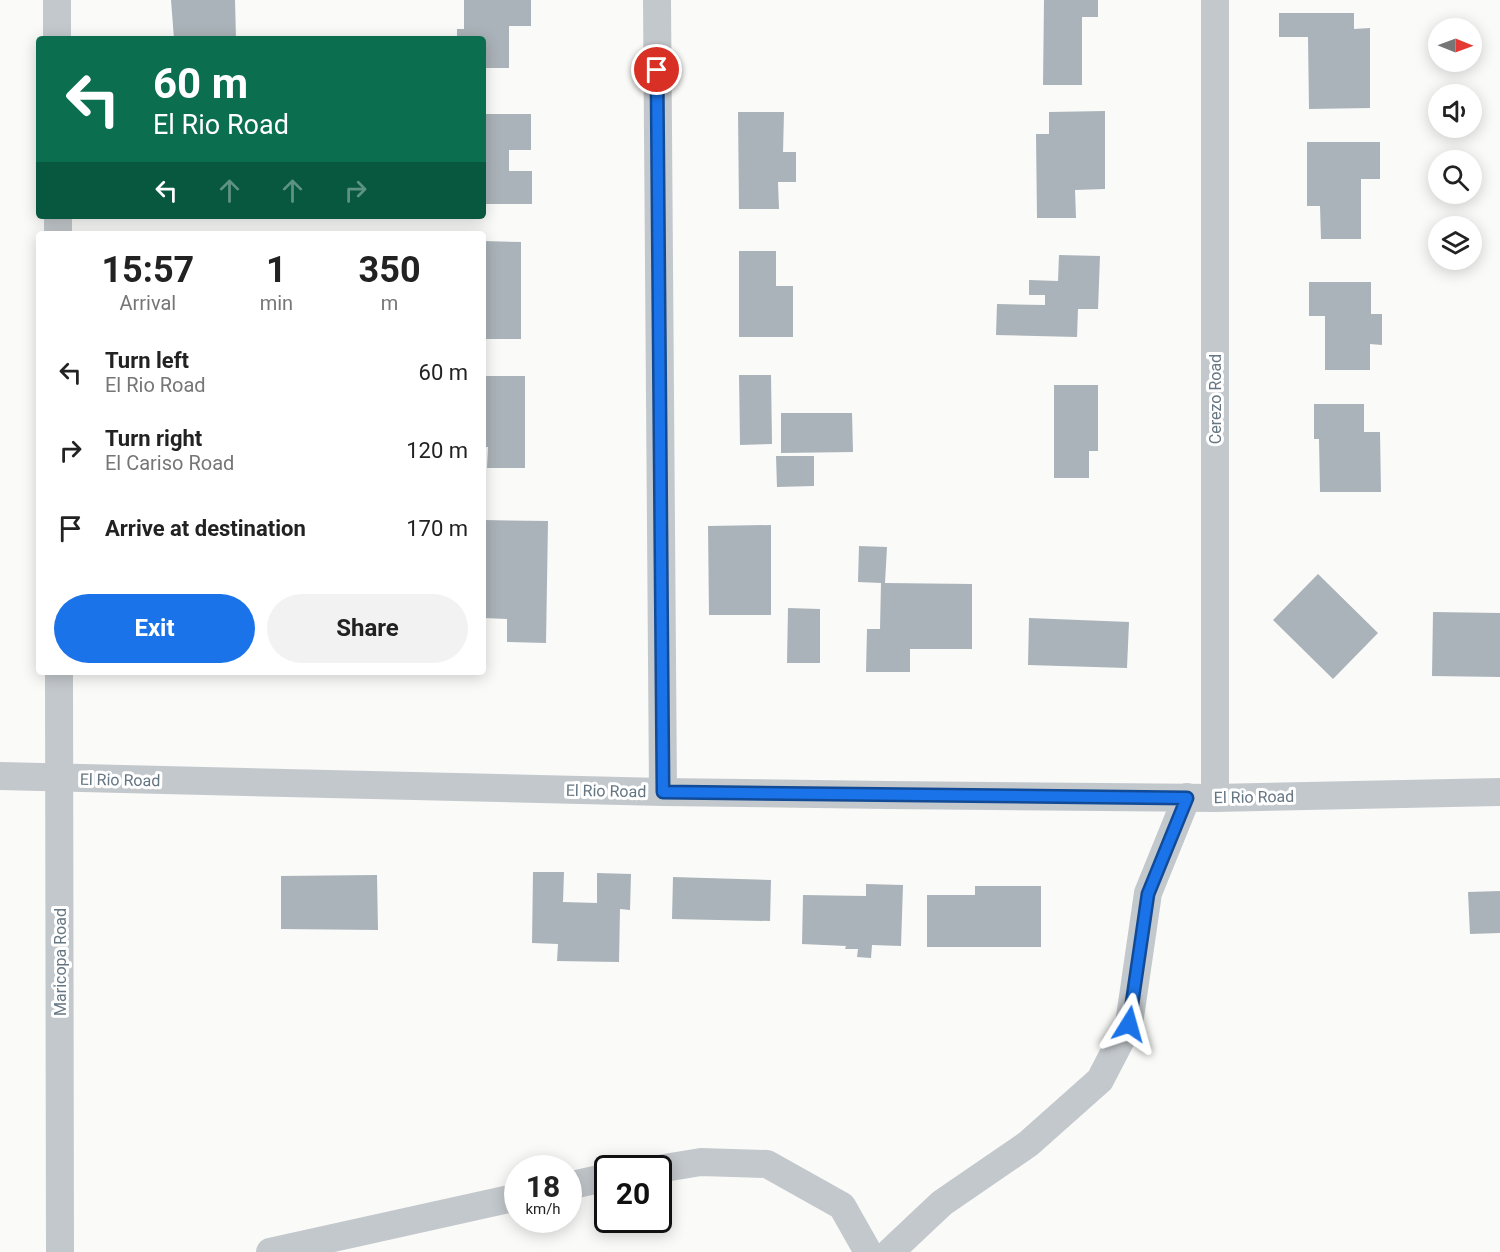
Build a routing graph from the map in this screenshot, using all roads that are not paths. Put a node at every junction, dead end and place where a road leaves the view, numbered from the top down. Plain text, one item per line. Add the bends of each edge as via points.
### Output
1 (57, 0) edge
2 (657, 0) edge
3 (1215, 0) edge
4 (57, 36) edge
5 (59, 675) edge
6 (0, 776) edge
7 (60, 779) junction
8 (663, 792) junction
9 (1500, 792) edge
10 (1201, 798) junction
11 (672, 1167) edge
12 (504, 1200) edge
13 (60, 1252) edge
14 (270, 1252) edge
15 (868, 1252) edge
16 (890, 1252) edge

1 - 4 street
2 - 8 street
3 - 10 street, Cerezo Road
5 - 7 street, Maricopa Road
6 - 7 street, El Rio Road
7 - 8 street, El Rio Road
7 - 13 street, Maricopa Road
8 - 10 street, El Rio Road
9 - 10 street, El Rio Road
10 - 16 street via 1148,894 1129,1024 1100,1080 1029,1144 942,1203
11 - 15 street via 701,1162 767,1164 842,1206
12 - 14 street

